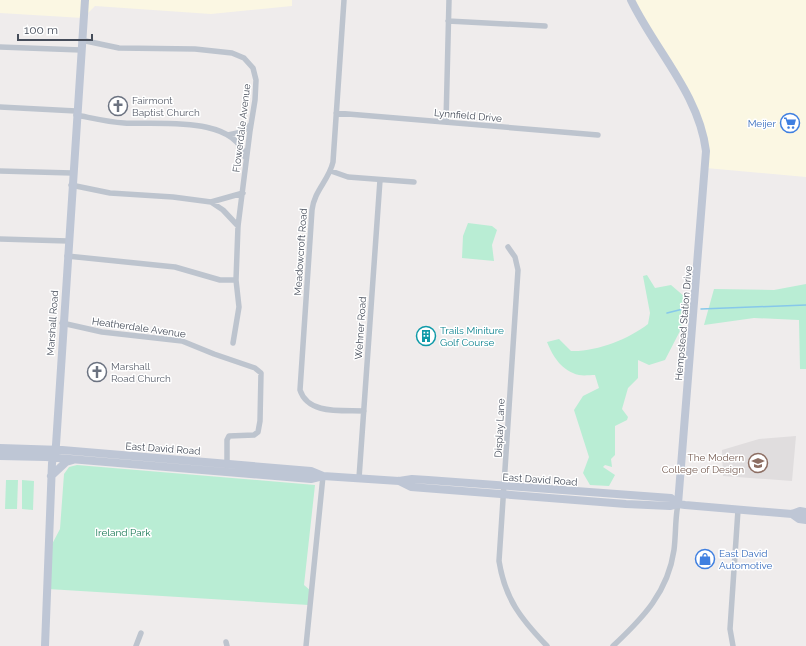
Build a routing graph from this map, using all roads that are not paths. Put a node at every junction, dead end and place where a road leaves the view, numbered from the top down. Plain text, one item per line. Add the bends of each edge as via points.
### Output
1 (84, 0) edge
2 (344, 0) edge
3 (449, 0) edge
4 (631, 0) edge
5 (448, 21) junction
6 (545, 26) dead end
7 (82, 40) junction
8 (0, 47) edge
9 (81, 50) junction
10 (0, 107) edge
11 (76, 113) junction
12 (336, 113) junction
13 (446, 122) junction
14 (251, 123) junction
15 (228, 134) junction
16 (598, 135) dead end
17 (246, 162) junction
18 (0, 171) edge
19 (331, 171) junction
20 (72, 173) junction
21 (380, 180) junction
22 (414, 182) dead end
23 (71, 185) junction
24 (243, 193) junction
25 (211, 202) junction
26 (238, 226) junction
27 (0, 239) edge
28 (68, 241) junction
29 (508, 247) dead end
30 (67, 256) junction
31 (236, 280) junction
32 (62, 323) junction
33 (233, 343) dead end
34 (364, 412) junction
35 (0, 448) edge
36 (54, 454) junction
37 (0, 456) edge
38 (75, 460) junction
39 (227, 468) junction
40 (51, 476) junction
41 (323, 476) junction
42 (359, 478) junction
43 (504, 490) junction
44 (678, 504) junction
45 (738, 510) junction
46 (806, 512) edge
47 (792, 514) junction
48 (806, 520) edge
49 (141, 633) dead end
50 (45, 646) edge
51 (136, 646) edge
52 (306, 646) edge
53 (547, 646) edge
54 (613, 646) edge
55 (732, 646) edge

1 - 7 street, Marshall Road
2 - 12 street, Meadowcroft Road
3 - 5 street
4 - 44 street, Hempstead Station Drive via 692,106 702,127 706,151
5 - 6 street
5 - 13 street
7 - 9 street, Marshall Road
7 - 14 street, Flowerdale Avenue via 119,48 213,50 244,58 254,68 256,80 256,100
8 - 9 street
9 - 11 street, Marshall Road
10 - 11 street
11 - 15 street via 123,123 192,125
11 - 20 street, Marshall Road
12 - 13 street, Lynnfield Drive
12 - 19 street, Meadowcroft Road
13 - 16 street, Lynnfield Drive
14 - 15 street via 242,132
14 - 17 street, Flowerdale Avenue
15 - 17 street via 242,148
17 - 24 street, Flowerdale Avenue
18 - 20 street
19 - 21 street via 342,176
19 - 34 street, Meadowcroft Road via 318,190 313,203 300,390 306,402 316,408
20 - 23 street, Marshall Road
21 - 22 street
21 - 34 street, Wehner Road
23 - 25 street via 110,193
23 - 28 street, Marshall Road
24 - 25 street
24 - 26 street, Flowerdale Avenue
25 - 26 street
26 - 31 street, Flowerdale Avenue
27 - 28 street
28 - 30 street, Marshall Road
29 - 43 street, Display Lane via 515,257 518,270
30 - 31 street via 174,267 220,280
30 - 32 street, Marshall Road
31 - 33 street, Flowerdale Avenue via 239,307
32 - 36 street, Marshall Road
32 - 39 street, Heatherdale Avenue via 102,332 182,341 255,368 261,373 258,432 254,435 229,436
34 - 42 street, Wehner Road
35 - 36 street, East David Road
36 - 37 street, East David Road
36 - 38 street, East David Road
36 - 39 street, East David Road
36 - 40 street, Marshall Road
38 - 39 street, East David Road
38 - 40 street via 66,462
39 - 41 street, East David Road via 312,470
40 - 50 street, Marshall Road
41 - 42 street, East David Road
41 - 52 street
42 - 43 street, East David Road via 399,481 411,487
43 - 44 street, East David Road via 671,498
43 - 53 street, Display Lane via 499,555 504,588 516,610
44 - 45 street, East David Road
44 - 54 street, Hempstead Station Drive via 672,560 664,584 643,617
45 - 47 street, East David Road
45 - 55 street via 730,629
46 - 47 street, East David Road
47 - 48 street, East David Road
49 - 51 street

